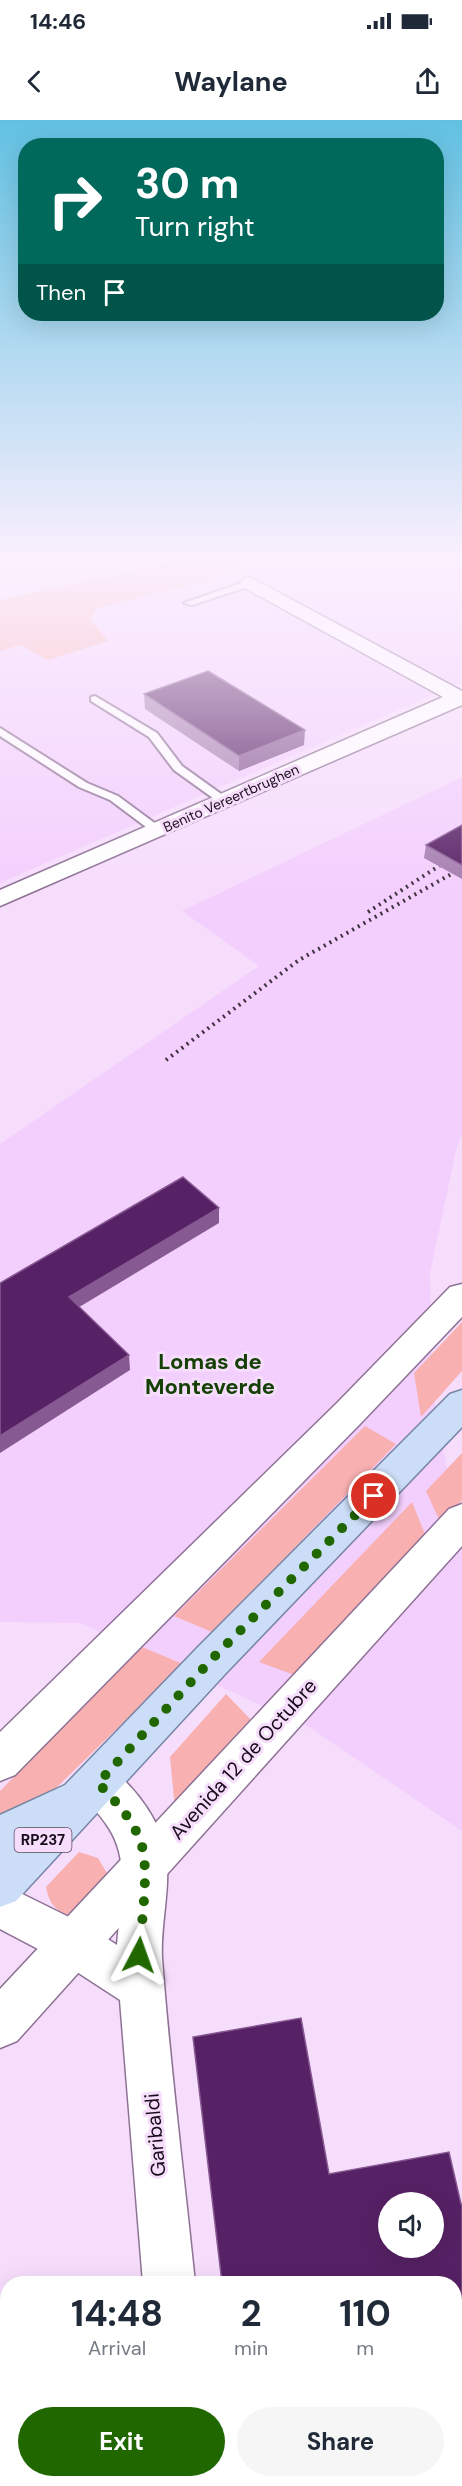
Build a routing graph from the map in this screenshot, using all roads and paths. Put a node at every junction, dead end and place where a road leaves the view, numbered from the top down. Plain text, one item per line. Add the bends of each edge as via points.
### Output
1 (410, 670) edge
2 (461, 698) edge
3 (94, 699) dead end
4 (0, 732) edge
5 (224, 801) junction
6 (158, 830) junction
7 (0, 899) edge
8 (462, 1296) edge
9 (462, 1404) edge
10 (462, 1520) edge
11 (0, 1761) edge
12 (92, 1789) junction
13 (0, 1838) edge
14 (145, 1868) junction
15 (0, 1885) edge
16 (0, 1905) edge
17 (73, 1944) junction
18 (141, 1987) junction
19 (0, 2024) edge
20 (168, 2276) edge

1 - 2 street
2 - 5 street, Benito Vereertbrughen
3 - 5 lane via 153,735 178,768
4 - 6 lane via 83,785 114,798
5 - 6 street, Benito Vereertbrughen
6 - 7 street, Benito Vereertbrughen
8 - 11 street
9 - 12 main road, RP237 via 212,1659
10 - 14 street, Avenida 12 de Octubre
12 - 13 main road
12 - 14 street, Garibaldi via 122,1809 142,1844
12 - 15 main road, RP237
14 - 17 street, Avenida 12 de Octubre
14 - 18 street, Garibaldi via 139,1955
16 - 17 street
17 - 18 street
17 - 19 street, Avenida 12 de Octubre
18 - 20 street, Garibaldi

